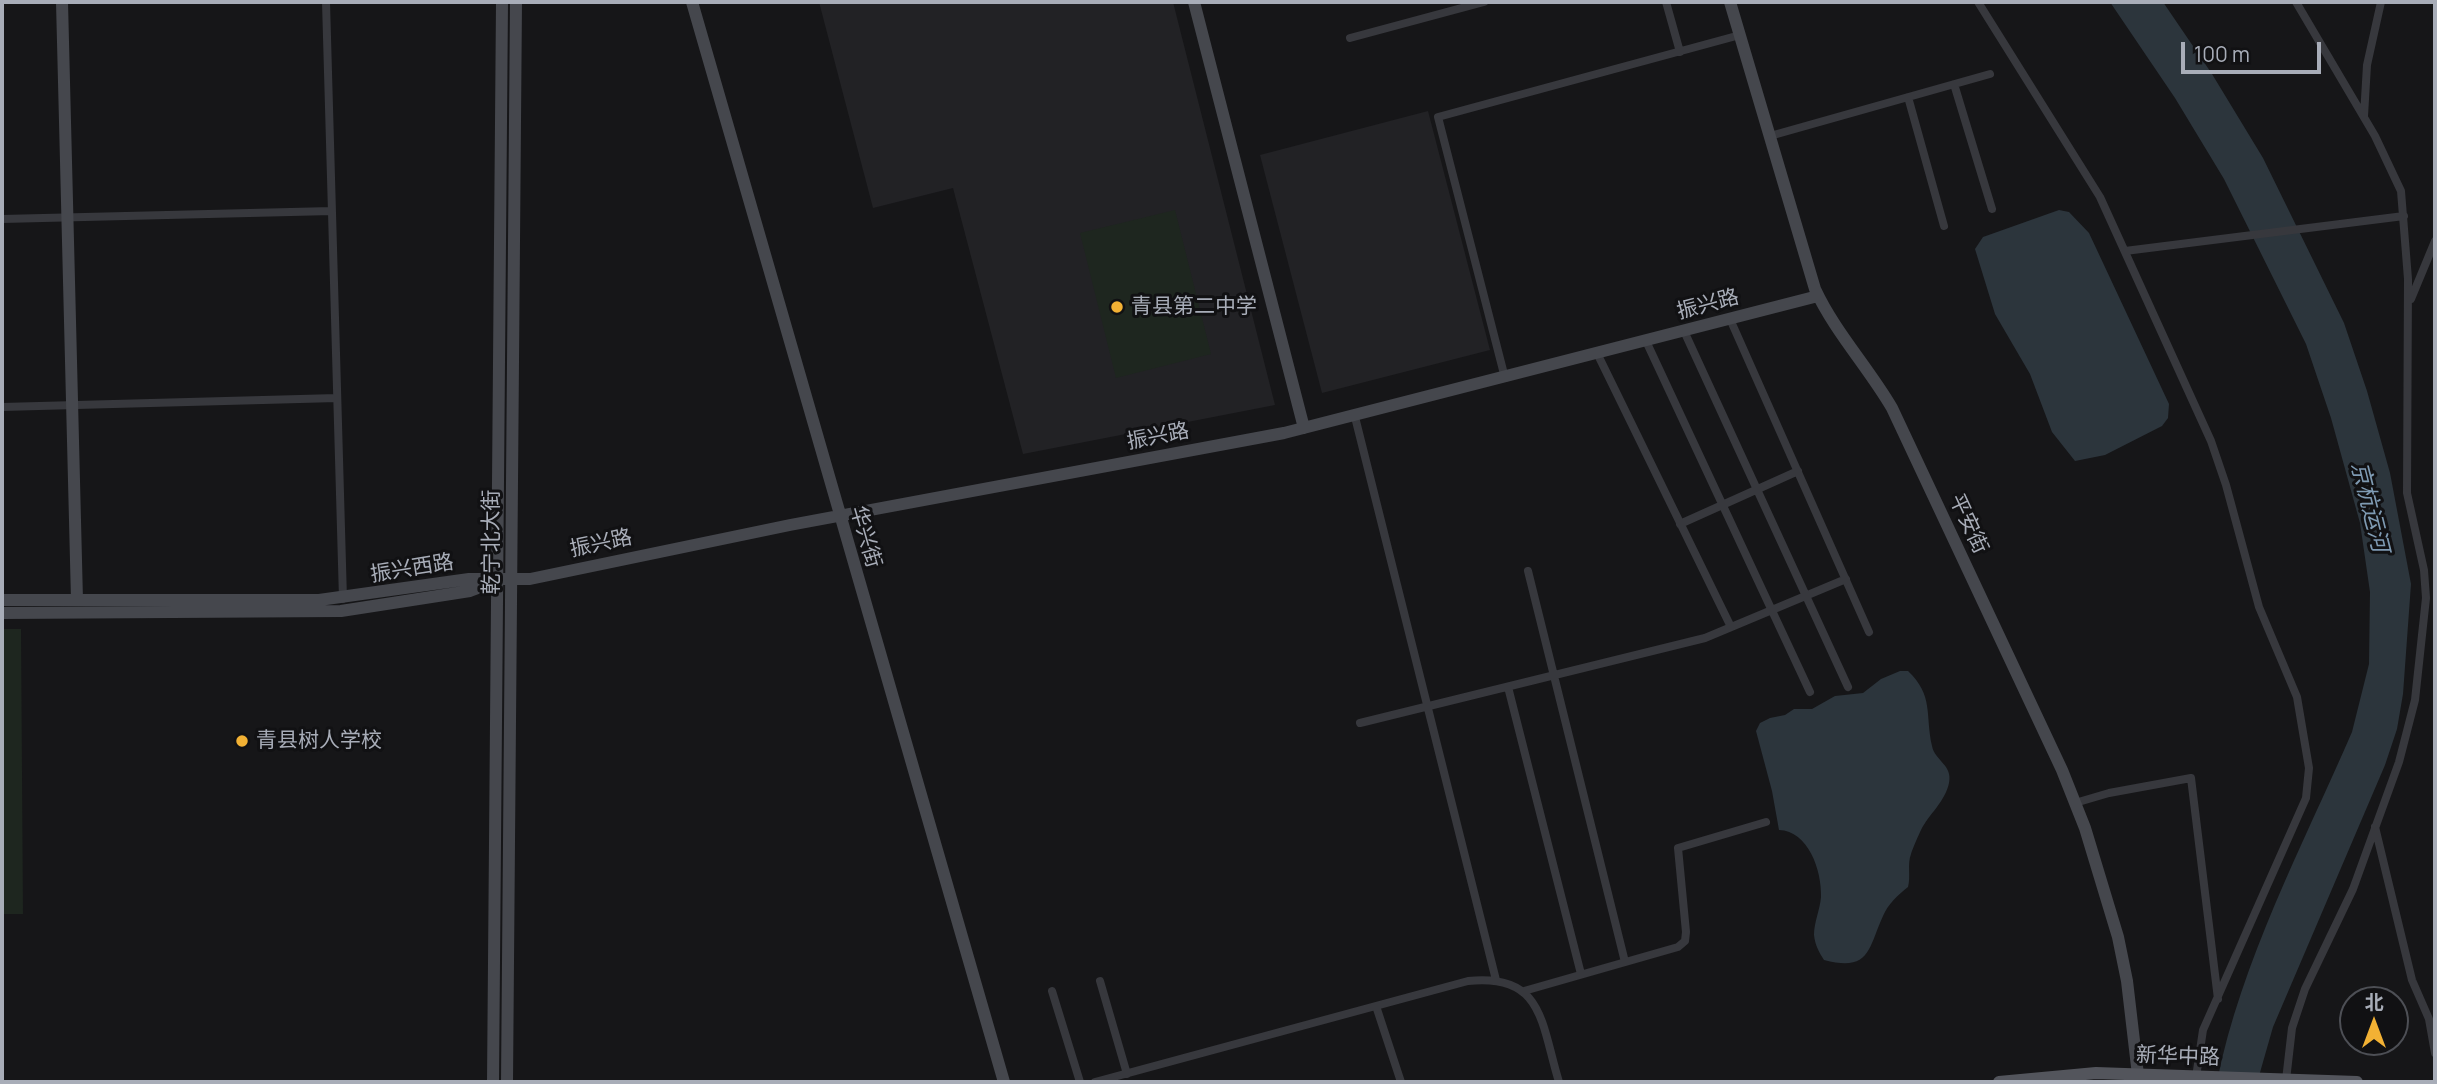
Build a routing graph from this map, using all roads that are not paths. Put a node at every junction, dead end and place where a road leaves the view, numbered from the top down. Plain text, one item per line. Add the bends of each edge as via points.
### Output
1 (62, 2) edge
2 (326, 2) edge
3 (502, 2) edge
4 (516, 2) edge
5 (692, 2) edge
6 (1194, 2) edge
7 (1484, 2) edge
8 (1666, 2) edge
9 (1730, 2) edge
10 (1978, 2) edge
11 (2296, 2) edge
12 (2381, 2) edge
13 (1740, 35) junction
14 (1350, 38) dead end
15 (1680, 52) junction
16 (1990, 74) dead end
17 (1954, 84) junction
18 (1908, 97) junction
19 (2364, 117) junction
20 (1770, 136) junction
21 (1992, 209) dead end
22 (332, 211) junction
23 (2404, 216) junction
24 (67, 218) junction
25 (2, 219) edge
26 (1944, 226) dead end
27 (2435, 241) edge
28 (2124, 251) junction
29 (1818, 296) junction
30 (2408, 306) junction
31 (1730, 319) junction
32 (1684, 331) junction
33 (1646, 341) junction
34 (1597, 354) junction
35 (1505, 378) junction
36 (337, 398) junction
37 (72, 405) junction
38 (2, 407) edge
39 (1355, 417) junction
40 (1304, 428) junction
41 (1798, 471) junction
42 (1756, 489) junction
43 (1723, 504) junction
44 (839, 516) junction
45 (1680, 524) junction
46 (1528, 571) dead end
47 (1846, 579) junction
48 (497, 580) junction
49 (511, 580) junction
50 (1806, 596) junction
51 (342, 598) junction
52 (2, 600) edge
53 (77, 600) junction
54 (1772, 611) junction
55 (2, 613) edge
56 (1731, 628) junction
57 (1869, 632) dead end
58 (1552, 677) junction
59 (1508, 687) junction
60 (1848, 687) dead end
61 (1810, 692) dead end
62 (1426, 707) junction
63 (1360, 723) dead end
64 (2075, 803) junction
65 (1766, 822) dead end
66 (2375, 827) junction
67 (1625, 962) junction
68 (1581, 974) junction
69 (1496, 980) junction
70 (1100, 981) dead end
71 (1052, 990) dead end
72 (1524, 990) junction
73 (2218, 999) junction
74 (1376, 1006) junction
75 (2435, 1053) edge
76 (1127, 1074) junction
77 (2138, 1075) junction
78 (2202, 1077) junction
79 (2286, 1080) junction
80 (493, 1082) edge
81 (507, 1082) edge
82 (1004, 1082) edge
83 (1080, 1082) edge
84 (1095, 1082) edge
85 (1401, 1082) edge
86 (1559, 1082) edge
87 (1999, 1082) edge
88 (2357, 1082) edge

1 - 24 street
2 - 22 street
3 - 48 street, 乾宁北大街
4 - 49 street, 乾宁北大街
5 - 44 street, 华兴街
6 - 40 street
7 - 14 street
8 - 15 street
9 - 13 street, 平安街
10 - 28 street via 2100,197
11 - 19 street
12 - 19 street via 2367,65
13 - 15 street
13 - 20 street, 平安街
15 - 35 street via 1438,117
16 - 17 street
17 - 18 street
17 - 21 street
18 - 20 street
18 - 26 street
19 - 23 street via 2401,191
20 - 29 street, 平安街
22 - 24 street
22 - 36 street
23 - 28 street
23 - 30 street
24 - 25 street
24 - 37 street
27 - 30 street
28 - 73 street via 2211,441 2259,607 2297,697 2306,750 2306,798
29 - 31 street, 振兴路
29 - 64 street, 平安街 via 1892,408
30 - 66 street via 2407,493 2424,570 2424,633 2415,700
31 - 32 street, 振兴路
31 - 41 street
32 - 33 street, 振兴路
32 - 42 street
33 - 34 street, 振兴路
33 - 43 street
34 - 35 street, 振兴路
34 - 45 street
35 - 39 street, 振兴路
36 - 37 street
36 - 51 street
37 - 38 street
37 - 53 street
39 - 40 street, 振兴路
39 - 62 street
40 - 44 street, 振兴路
41 - 42 street
41 - 47 street
42 - 43 street
42 - 50 street
43 - 45 street
43 - 54 street
44 - 49 street, 振兴路
44 - 82 street, 华兴街
45 - 56 street
46 - 58 street
47 - 50 street
47 - 57 street
48 - 49 street, 振兴路
48 - 51 street, 振兴西路 via 469,579
48 - 55 street, 振兴西路 via 470,592 341,611
48 - 80 street, 乾宁北大街
49 - 81 street, 乾宁北大街
50 - 54 street
50 - 60 street
51 - 53 street, 振兴西路
52 - 53 street, 振兴西路
54 - 56 street
54 - 61 street
56 - 58 street
58 - 59 street
58 - 67 street
59 - 62 street
59 - 68 street
62 - 63 street
62 - 69 street
64 - 73 street via 2191,778
64 - 77 street, 平安街 via 2123,957
65 - 67 street via 1678,848 1685,941
66 - 75 street
66 - 79 street via 2353,889 2305,989 2292,1028
67 - 68 street
68 - 72 street
69 - 72 street
69 - 74 street via 1468,981
70 - 76 street
71 - 83 street
72 - 86 street via 1533,999
73 - 78 street via 2203,1031
74 - 76 street
74 - 85 street
76 - 84 street
77 - 78 main road, 新华中路
77 - 87 main road, 新华中路 via 2065,1074
78 - 79 main road, 新华中路
79 - 88 main road, 新华中路

